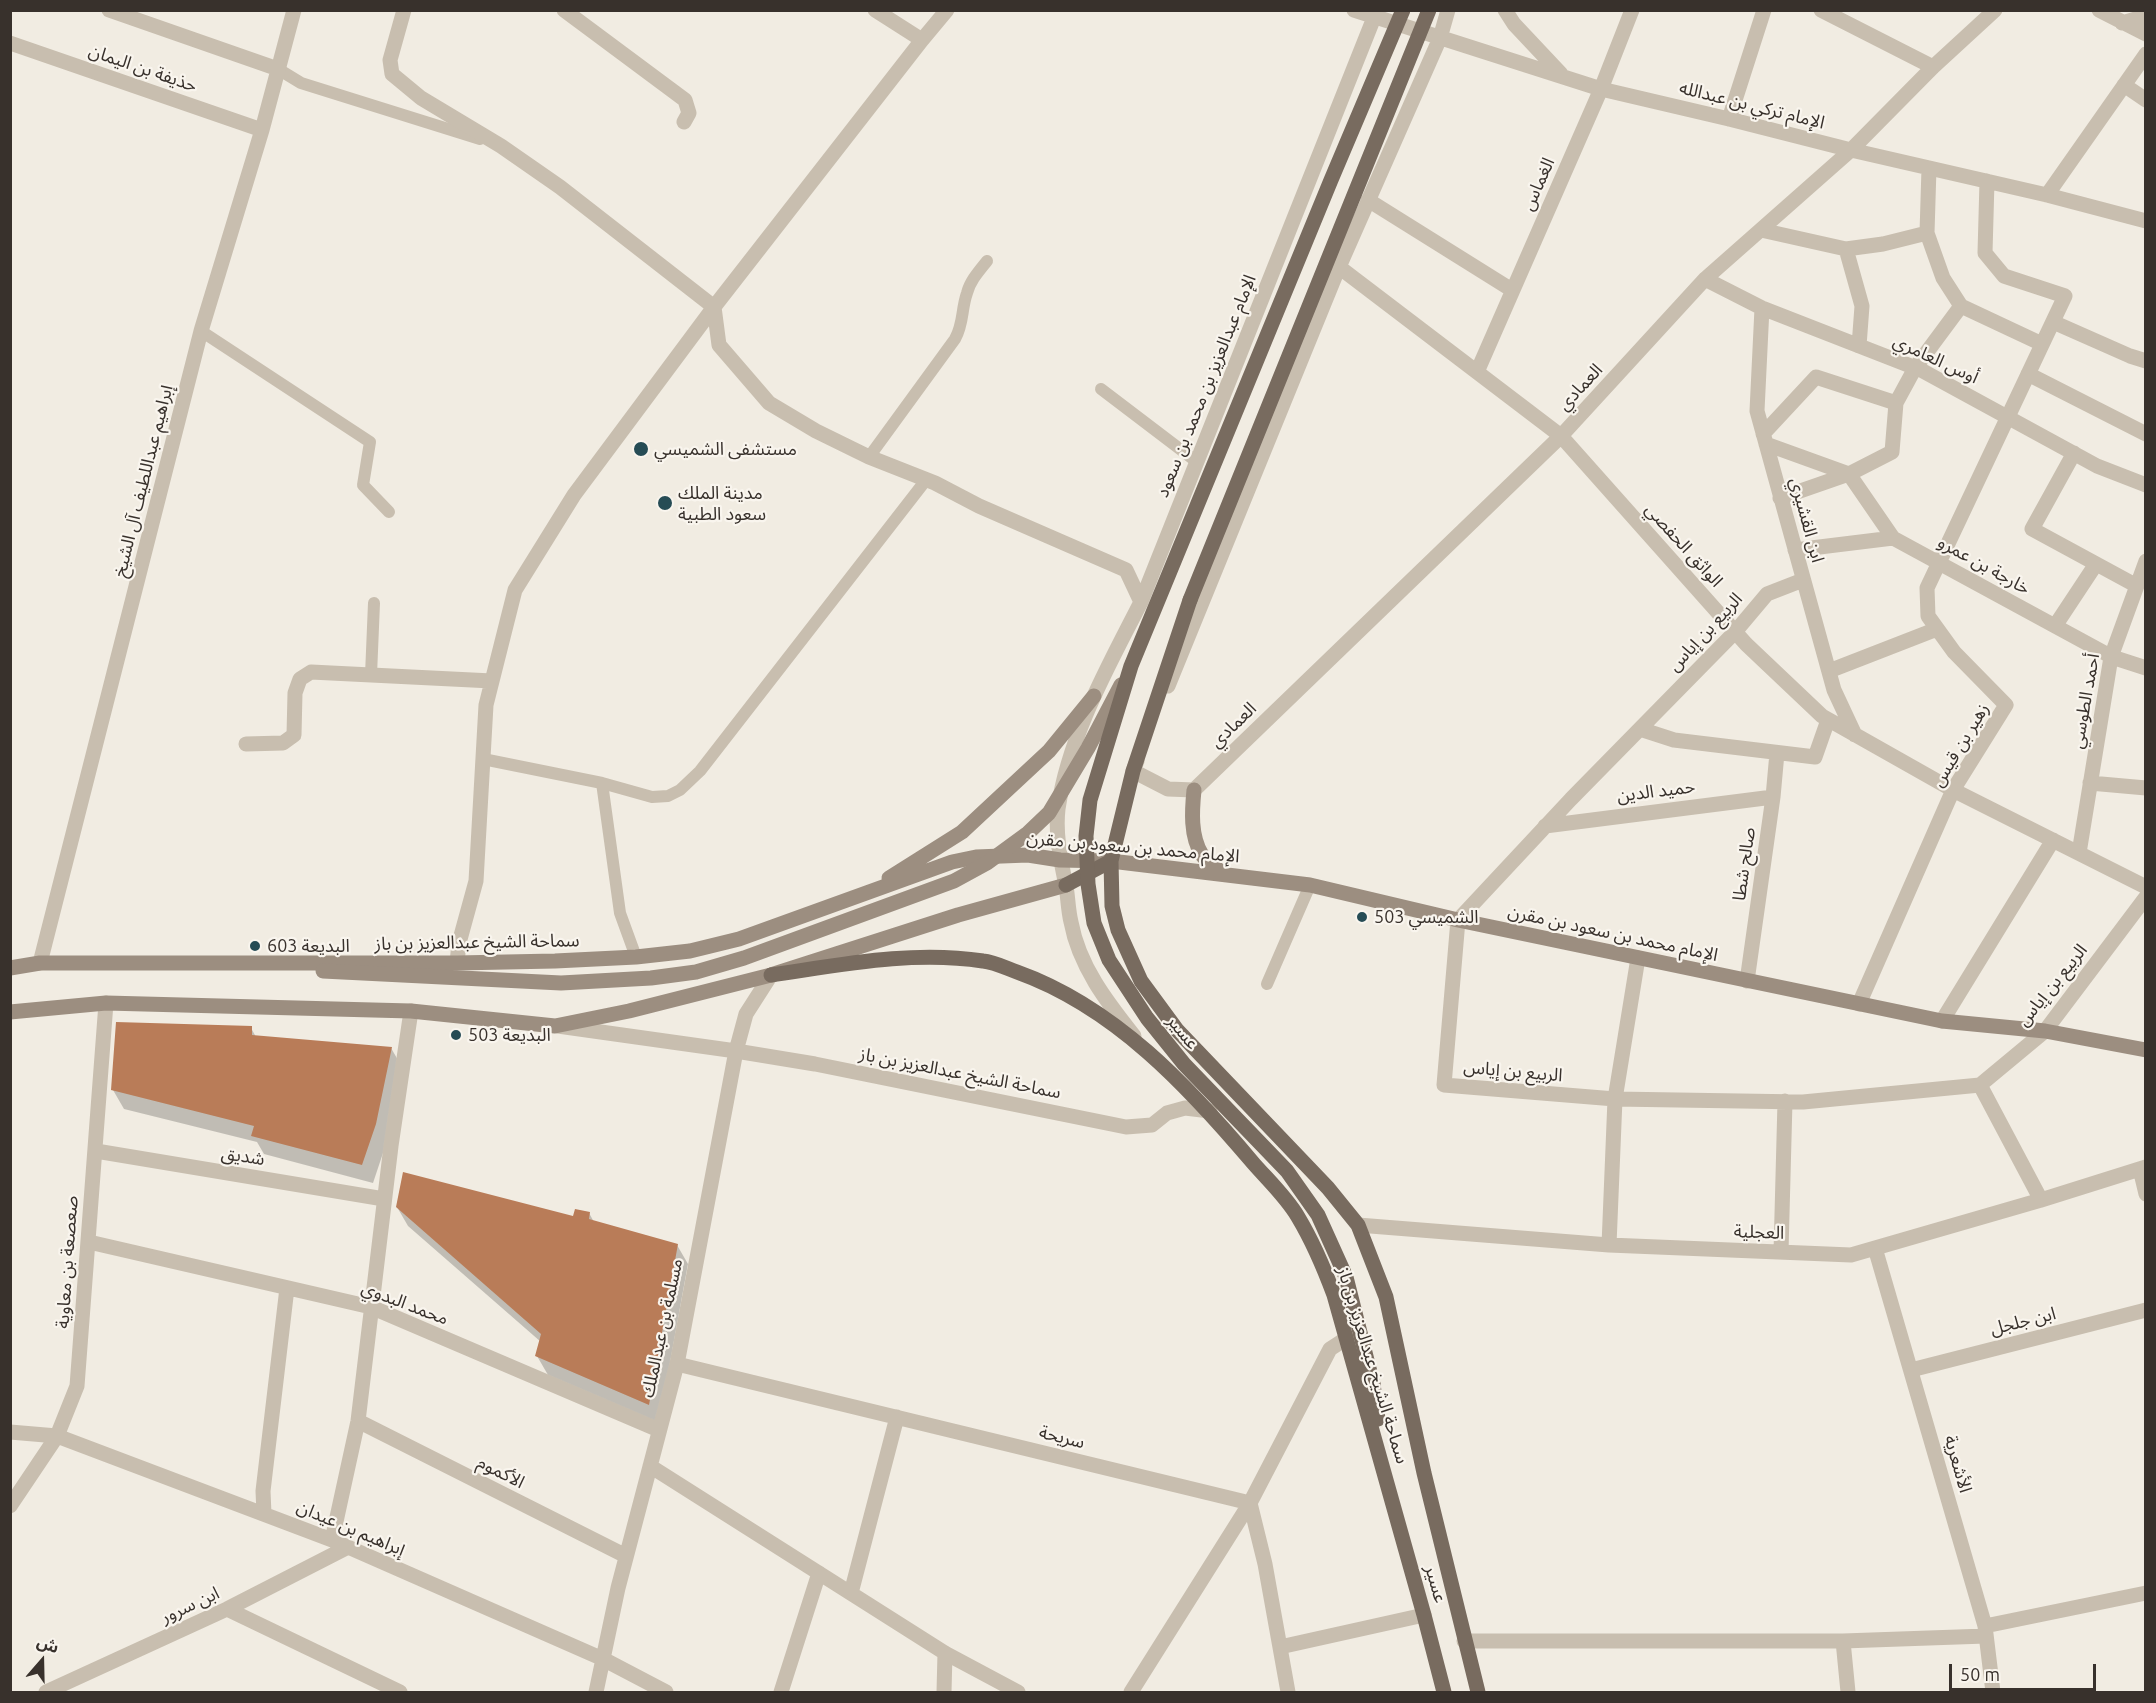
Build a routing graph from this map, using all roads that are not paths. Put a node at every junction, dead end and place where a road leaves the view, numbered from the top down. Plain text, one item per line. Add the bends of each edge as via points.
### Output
1 (109, 10) edge
2 (294, 10) edge
3 (404, 10) edge
4 (564, 10) edge
5 (875, 10) edge
6 (947, 10) edge
7 (1354, 10) edge
8 (1403, 10) edge
9 (1429, 10) edge
10 (1448, 10) edge
11 (1505, 10) edge
12 (1632, 10) edge
13 (1764, 10) edge
14 (1821, 10) edge
15 (1995, 10) edge
16 (2099, 10) edge
17 (1375, 14) edge
18 (2145, 16) edge
19 (2122, 23) junction
20 (2145, 34) edge
21 (1440, 38) junction
22 (921, 40) junction
23 (10, 43) edge
24 (2145, 54) edge
25 (1933, 67) junction
26 (278, 69) junction
27 (1563, 76) junction
28 (2124, 85) junction
29 (1601, 89) junction
30 (2145, 100) edge
31 (1729, 119) junction
32 (684, 122) dead end
33 (262, 130) junction
34 (501, 146) junction
35 (1851, 150) junction
36 (1929, 168) junction
37 (1987, 181) junction
38 (2047, 195) junction
39 (1368, 200) junction
40 (2145, 221) edge
41 (1761, 230) junction
42 (1927, 233) junction
43 (1846, 249) junction
44 (987, 261) dead end
45 (1339, 267) junction
46 (1705, 279) junction
47 (1512, 290) junction
48 (1961, 306) junction
49 (714, 307) junction
50 (1762, 308) junction
51 (2053, 322) junction
52 (201, 331) junction
53 (2042, 344) junction
54 (1859, 346) junction
55 (2145, 361) edge
56 (1915, 368) junction
57 (1477, 372) junction
58 (2028, 374) junction
59 (1101, 389) dead end
60 (1896, 403) junction
61 (2008, 417) junction
62 (2145, 434) edge
63 (1561, 436) junction
64 (1765, 439) junction
65 (2074, 453) junction
66 (868, 457) junction
67 (1197, 462) junction
68 (1849, 474) junction
69 (926, 480) junction
70 (2145, 485) edge
71 (1780, 498) junction
72 (389, 512) dead end
73 (1893, 538) junction
74 (1795, 550) junction
75 (2145, 561) edge
76 (1940, 563) junction
77 (2096, 564) junction
78 (1803, 579) junction
79 (2137, 586) junction
80 (1141, 602) junction
81 (374, 603) dead end
82 (2055, 626) junction
83 (1937, 629) junction
84 (1735, 632) junction
85 (2111, 657) junction
86 (1131, 666) junction
87 (2145, 668) edge
88 (1829, 672) junction
89 (371, 675) junction
90 (492, 681) junction
91 (1094, 696) junction
92 (1828, 720) junction
93 (1640, 729) junction
94 (1855, 735) junction
95 (246, 744) dead end
96 (1777, 753) junction
97 (483, 759) junction
98 (1133, 771) junction
99 (602, 783) junction
100 (2090, 783) junction
101 (2145, 788) edge
102 (1194, 790) junction
103 (1953, 790) junction
104 (1773, 797) junction
105 (1545, 826) junction
106 (2053, 840) junction
107 (2079, 853) junction
108 (1059, 860) junction
109 (1111, 861) junction
110 (1223, 874) junction
111 (1066, 885) junction
112 (1310, 885) junction
113 (2145, 887) edge
114 (862, 894) junction
115 (2145, 897) edge
116 (1458, 920) junction
117 (636, 957) junction
118 (1638, 958) junction
119 (40, 963) junction
120 (458, 963) junction
121 (10, 968) edge
122 (771, 975) junction
123 (1747, 981) junction
124 (1267, 984) dead end
125 (106, 1003) junction
126 (1859, 1004) junction
127 (411, 1011) junction
128 (10, 1012) edge
129 (1942, 1021) junction
130 (555, 1026) junction
131 (2045, 1031) junction
132 (2145, 1050) edge
133 (736, 1051) junction
134 (1147, 1052) junction
135 (1980, 1085) junction
136 (1615, 1099) junction
137 (1785, 1101) junction
138 (1210, 1112) junction
139 (96, 1151) junction
140 (2142, 1168) edge
141 (2145, 1194) edge
142 (384, 1199) junction
143 (2041, 1200) junction
144 (1358, 1225) junction
145 (88, 1242) junction
146 (1609, 1245) junction
147 (1875, 1248) junction
148 (1781, 1252) junction
149 (287, 1288) junction
150 (371, 1307) junction
151 (2145, 1310) edge
152 (1347, 1338) junction
153 (677, 1364) junction
154 (1911, 1370) junction
155 (897, 1417) junction
156 (358, 1422) junction
157 (659, 1430) junction
158 (10, 1432) edge
159 (57, 1436) junction
160 (650, 1466) junction
161 (1389, 1487) junction
162 (1250, 1503) junction
163 (10, 1506) edge
164 (264, 1514) junction
165 (332, 1540) junction
166 (348, 1547) junction
167 (626, 1556) junction
168 (819, 1573) junction
169 (851, 1593) junction
170 (2145, 1593) edge
171 (227, 1609) junction
172 (1424, 1615) junction
173 (1985, 1631) junction
174 (1464, 1641) junction
175 (1843, 1641) junction
176 (1280, 1647) junction
177 (945, 1653) junction
178 (603, 1659) junction
179 (46, 1692) edge
180 (400, 1692) edge
181 (596, 1692) edge
182 (666, 1692) edge
183 (781, 1692) edge
184 (944, 1692) edge
185 (1018, 1692) edge
186 (1131, 1692) edge
187 (1288, 1692) edge
188 (1444, 1692) edge
189 (1478, 1692) edge
190 (1848, 1692) edge
191 (1993, 1692) edge

1 - 26 street
2 - 26 street, إبراهيم عبداللطيف آل الشيخ
3 - 34 street via 390,60 392,74 421,98
4 - 32 street via 685,100 688,112
5 - 22 street
6 - 22 street
7 - 17 street, الإمام تركي بن عبدالله
8 - 86 main road, الإمام عبدالعزيز بن محمد بن سعود, bridge
9 - 98 main road, bridge via 1190,600
10 - 21 street
11 - 27 street
12 - 29 street, الغماس
13 - 31 street
14 - 25 street
15 - 25 street, العمادي
16 - 19 street
17 - 21 street, الإمام تركي بن عبدالله
17 - 67 street, الإمام عبدالعزيز بن محمد بن سعود
18 - 19 street
19 - 20 street
21 - 27 street, الإمام تركي بن عبدالله
21 - 39 street
22 - 49 street
23 - 33 street, حذيفة بن اليمان
24 - 28 street
25 - 35 street, العمادي
26 - 33 street, إبراهيم عبداللطيف آل الشيخ
26 - 34 lane via 301,82
27 - 29 street, الإمام تركي بن عبدالله
28 - 30 street
28 - 38 street
29 - 31 street, الإمام تركي بن عبدالله
29 - 47 street, الغماس
31 - 35 street, الإمام تركي بن عبدالله
33 - 52 street, إبراهيم عبداللطيف آل الشيخ
34 - 49 street
35 - 36 street, الإمام تركي بن عبدالله
35 - 41 street, العمادي
36 - 37 street, الإمام تركي بن عبدالله
36 - 42 street
37 - 38 street, الإمام تركي بن عبدالله
37 - 51 street, زهير بن قيس via 1985,253 2004,276 2065,296
38 - 40 street, الإمام تركي بن عبدالله
39 - 45 street
39 - 47 street
41 - 43 street
41 - 46 street, العمادي
42 - 43 street
42 - 48 street via 1943,278
43 - 54 street via 1862,306
44 - 66 lane via 967,293 961,328 949,350
45 - 57 street, الواثق الحفصي
45 - 98 street
46 - 50 street, أوس العامري
46 - 63 street, العمادي
47 - 57 street, الغماس
48 - 53 street
48 - 56 street
49 - 66 street via 719,345 769,403
49 - 90 street via 574,495 515,590
50 - 54 street, أوس العامري
50 - 64 street, ابن القشيري via 1757,411
51 - 53 street, زهير بن قيس
51 - 55 street
52 - 72 lane via 370,442 363,485
52 - 119 street, إبراهيم عبداللطيف آل الشيخ
53 - 58 street, زهير بن قيس
54 - 56 street, أوس العامري
56 - 60 street
56 - 61 street, أوس العامري
57 - 63 street, الواثق الحفصي
58 - 61 street, زهير بن قيس
58 - 62 street
59 - 67 lane
60 - 64 street via 1816,377
60 - 68 street via 1892,452
61 - 65 street, أوس العامري
61 - 76 street, زهير بن قيس
63 - 84 street, الواثق الحفصي
63 - 102 street, العمادي
64 - 68 street
64 - 71 street, ابن القشيري
65 - 70 street, أوس العامري
65 - 77 street via 2032,529
66 - 69 street
67 - 80 street, الإمام عبدالعزيز بن محمد بن سعود
68 - 71 street
68 - 73 street
69 - 80 street via 1126,570
69 - 99 lane via 699,771 680,790 652,797
71 - 74 street, ابن القشيري
73 - 74 street
73 - 76 street, خارجة بن عمرو
74 - 78 street, ابن القشيري
75 - 79 street, أحمد الطوسي
76 - 82 street, خارجة بن عمرو
76 - 83 street, زهير بن قيس via 1928,588 1928,616
77 - 79 street
77 - 82 street
78 - 84 street, الربيع بن إياس via 1767,594
78 - 88 street, ابن القشيري
79 - 85 street, أحمد الطوسي
80 - 91 street, الإمام عبدالعزيز بن محمد بن سعود
81 - 89 lane
82 - 85 street, خارجة بن عمرو
83 - 88 street
83 - 103 street, زهير بن قيس via 2006,705
84 - 92 street, الواثق الحفصي
84 - 93 street, الربيع بن إياس
85 - 87 street, خارجة بن عمرو
85 - 100 street, أحمد الطوسي
86 - 119 street, bridge via 1049,813 987,863 954,881 696,972 561,983
86 - 161 main road, عسير, bridge via 1090,800 1086,836 1094,923 1109,960 1147,1018 1184,1064 1287,1171 1318,1215 1346,1276 1373,1384
88 - 94 street, ابن القشيري
89 - 90 street
89 - 95 street via 311,672 300,679 296,693 294,735 283,743
90 - 97 street via 486,705
91 - 108 street, الإمام عبدالعزيز بن محمد بن سعود via 1066,774 1058,810
91 - 114 street via 1049,751 962,832
92 - 94 street, الواثق الحفصي
92 - 96 street via 1815,757
93 - 96 street via 1674,740
93 - 105 street, الربيع بن إياس
94 - 103 street, الواثق الحفصي
96 - 104 street, صالح شطا
97 - 99 lane
97 - 120 street via 476,881 459,943
98 - 102 street via 1168,789
98 - 109 main road
99 - 117 lane via 620,913
100 - 101 street
100 - 107 street, أحمد الطوسي
102 - 110 street via 1192,819 1198,843 1202,854
103 - 106 street, الواثق الحفصي
103 - 126 street, زهير بن قيس
104 - 105 street, حميد الدين
104 - 123 street, صالح شطا
105 - 116 street, الربيع بن إياس
106 - 107 street, الواثق الحفصي
106 - 129 street
107 - 113 street, الواثق الحفصي
108 - 109 street, الإمام محمد بن سعود بن مقرن
108 - 111 street
108 - 114 street, الإمام محمد بن سعود بن مقرن via 1028,855 976,857
109 - 110 street, الإمام محمد بن سعود بن مقرن
109 - 111 main road, سماحة الشيخ عبدالعزيز بن باز
109 - 144 main road via 1112,906 1118,930 1141,981 1177,1030 1328,1188
110 - 112 street, الإمام محمد بن سعود بن مقرن
111 - 122 street, سماحة الشيخ عبدالعزيز بن باز
111 - 134 street via 1079,951 1094,982
112 - 116 street, الإمام محمد بن سعود بن مقرن
112 - 124 lane
114 - 117 street, سماحة الشيخ عبدالعزيز بن باز via 739,939 690,951
115 - 131 street, الربيع بن إياس
116 - 118 street, الإمام محمد بن سعود بن مقرن
116 - 136 street, الربيع بن إياس via 1444,1085
117 - 120 street, سماحة الشيخ عبدالعزيز بن باز
118 - 123 street, الإمام محمد بن سعود بن مقرن
118 - 136 street
119 - 120 street, سماحة الشيخ عبدالعزيز بن باز
119 - 121 street, سماحة الشيخ عبدالعزيز بن باز
122 - 130 street, سماحة الشيخ عبدالعزيز بن باز
122 - 133 street, مسلمة بن عبدالملك via 746,1014
122 - 134 main road, سماحة الشيخ عبدالعزيز بن باز via 885,959 985,961 1045,982 1112,1022
123 - 126 street, الإمام محمد بن سعود بن مقرن
125 - 127 street, سماحة الشيخ عبدالعزيز بن باز
125 - 128 street, سماحة الشيخ عبدالعزيز بن باز
125 - 139 street, صعصعة بن معاوية
126 - 129 street, الإمام محمد بن سعود بن مقرن
127 - 130 street, سماحة الشيخ عبدالعزيز بن باز
127 - 142 street
129 - 131 street, الإمام محمد بن سعود بن مقرن
130 - 133 street, سماحة الشيخ عبدالعزيز بن باز
131 - 132 street, الإمام محمد بن سعود بن مقرن
131 - 135 street, الربيع بن إياس
133 - 138 street, سماحة الشيخ عبدالعزيز بن باز via 1126,1127 1152,1125 1167,1113 1185,1108
133 - 153 street, مسلمة بن عبدالملك
134 - 138 main road, سماحة الشيخ عبدالعزيز بن باز
135 - 137 street, الربيع بن إياس
135 - 143 street
136 - 137 street, الربيع بن إياس
136 - 146 street
137 - 148 street
138 - 152 main road, سماحة الشيخ عبدالعزيز بن باز via 1297,1215 1318,1253
139 - 142 street, شديق
139 - 145 street, صعصعة بن معاوية
140 - 141 street
140 - 143 street, العجلية
142 - 150 street
143 - 147 street, العجلية
144 - 146 street, العجلية
144 - 174 main road via 1386,1297
145 - 149 street, محمد البدوي
145 - 159 street, صعصعة بن معاوية via 77,1386
146 - 148 street, العجلية
147 - 148 street, العجلية via 1851,1255
147 - 154 street, الأشعرية
149 - 150 street, محمد البدوي
149 - 164 street via 263,1491
150 - 156 street
150 - 157 street, محمد البدوي
151 - 154 street, ابن جلجل
152 - 161 main road, سماحة الشيخ عبدالعزيز بن باز
152 - 162 street via 1329,1348
153 - 155 street, سريحة
153 - 157 street, مسلمة بن عبدالملك
154 - 173 street, الأشعرية
155 - 162 street, سريحة
155 - 169 street
156 - 165 street
156 - 167 street, الأكموم
157 - 160 street, مسلمة بن عبدالملك
158 - 159 street, إبراهيم بن عيدان
159 - 163 street, صعصعة بن معاوية
159 - 164 street, إبراهيم بن عيدان
160 - 167 street, مسلمة بن عبدالملك
160 - 168 street
161 - 172 main road, عسير
162 - 176 street
162 - 186 street
164 - 165 street, إبراهيم بن عيدان
165 - 166 street, إبراهيم بن عيدان
166 - 171 street, ابن سرور
166 - 178 street, إبراهيم بن عيدان
167 - 178 street, مسلمة بن عبدالملك
168 - 169 street
168 - 183 street
169 - 177 street
170 - 173 street
171 - 179 street, ابن سرور
171 - 180 street
172 - 176 street
172 - 188 main road, عسير
173 - 175 street
173 - 191 street, الأشعرية
174 - 175 street
174 - 189 main road
175 - 190 street
176 - 187 street
177 - 184 street
177 - 185 street
178 - 181 street, مسلمة بن عبدالملك
178 - 182 street, إبراهيم بن عيدان

